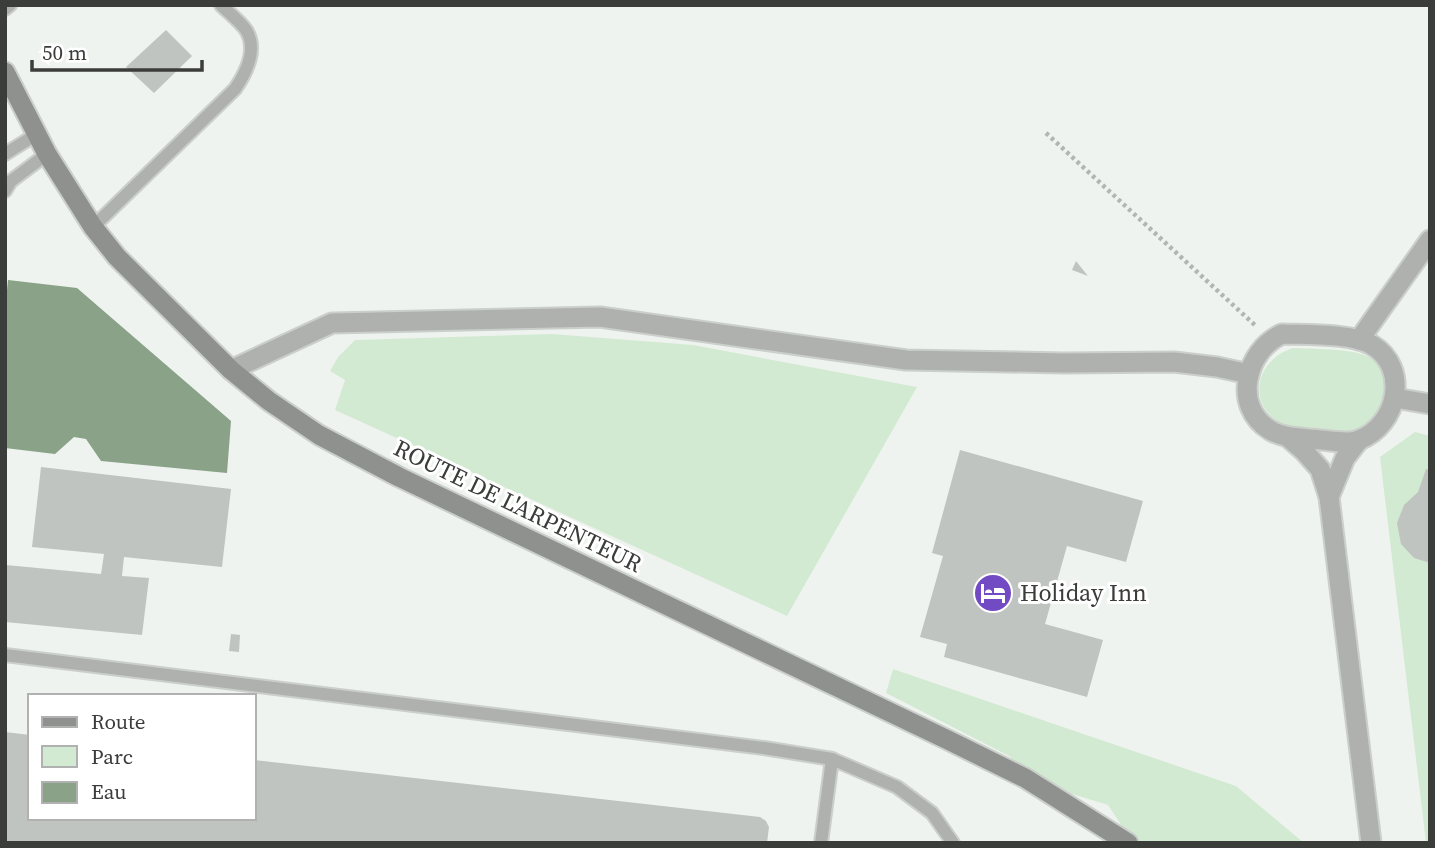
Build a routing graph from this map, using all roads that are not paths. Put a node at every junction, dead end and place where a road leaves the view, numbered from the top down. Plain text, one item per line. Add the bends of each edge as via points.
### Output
1 (10, 5) edge
2 (221, 5) edge
3 (5, 9) edge
4 (5, 72) edge
5 (37, 134) junction
6 (5, 154) edge
7 (47, 155) junction
8 (5, 191) edge
9 (93, 227) junction
10 (1430, 240) edge
11 (1359, 340) junction
12 (231, 370) junction
13 (1249, 374) junction
14 (1395, 398) junction
15 (1430, 404) edge
16 (1288, 437) junction
17 (1359, 440) junction
18 (1329, 497) junction
19 (5, 655) edge
20 (832, 759) junction
21 (821, 843) edge
22 (953, 843) edge
23 (1128, 843) edge
24 (1371, 843) edge

1 - 3 lane
2 - 9 lane via 247,31 250,58 241,80
4 - 5 main road, ROUTE DE L'ARPENTEUR
5 - 6 lane
5 - 7 main road, ROUTE DE L'ARPENTEUR
7 - 8 lane via 11,181
7 - 9 main road, ROUTE DE L'ARPENTEUR
9 - 12 main road, ROUTE DE L'ARPENTEUR via 117,257
10 - 11 street
11 - 13 street via 1282,334 1257,353
11 - 14 street via 1384,355 1395,375
12 - 13 street via 332,323 600,317 906,360 1174,362
12 - 23 main road, ROUTE DE L'ARPENTEUR via 319,435 1025,778
13 - 16 street via 1250,408 1271,431
14 - 15 street
14 - 17 street via 1388,416
16 - 17 street
16 - 18 street via 1320,469
17 - 18 street via 1345,458
18 - 24 street
19 - 20 lane
20 - 21 lane
20 - 22 lane via 897,787 932,813

